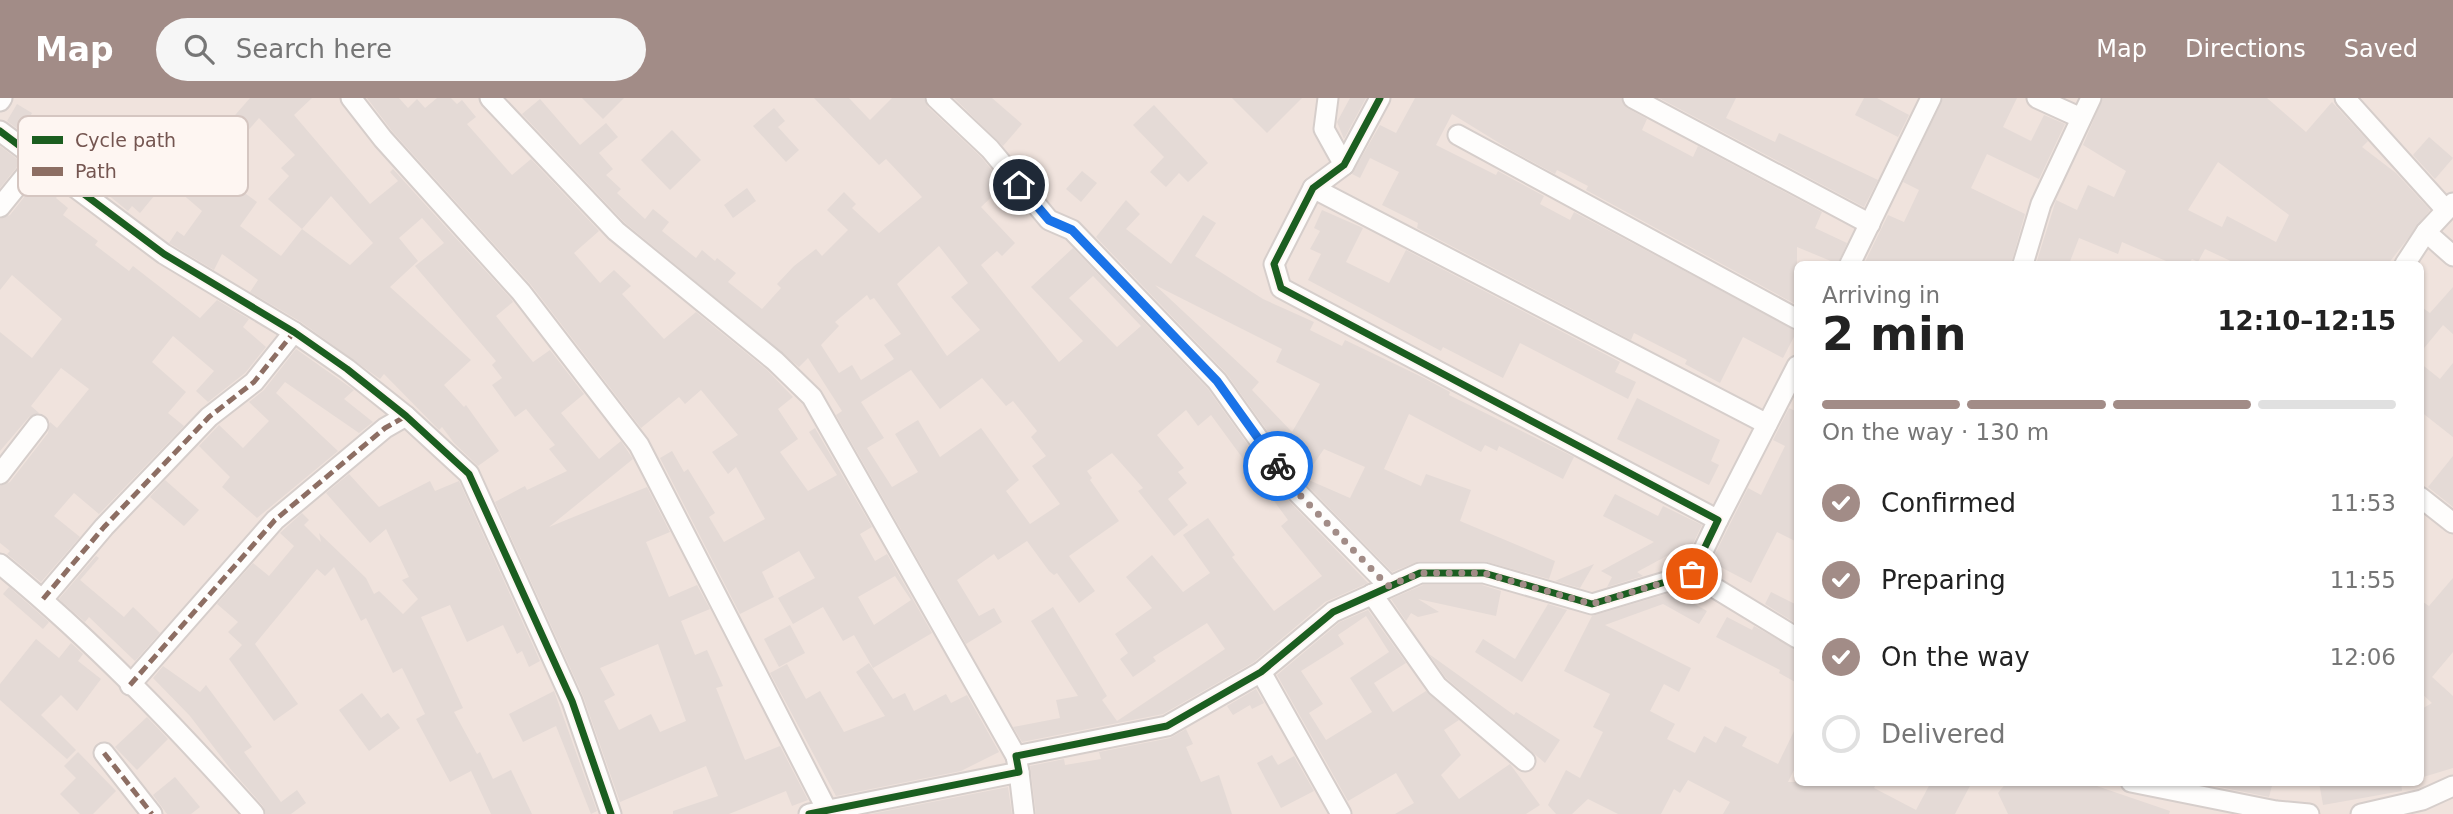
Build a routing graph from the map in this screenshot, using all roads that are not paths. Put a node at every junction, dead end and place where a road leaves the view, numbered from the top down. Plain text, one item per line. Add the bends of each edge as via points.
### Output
1 (351, 98) edge
2 (490, 98) edge
3 (936, 98) edge
4 (1328, 98) edge
5 (1380, 98) edge
6 (1633, 98) edge
7 (1931, 98) edge
8 (2037, 98) edge
9 (2091, 98) edge
10 (2345, 98) edge
11 (2081, 118) junction
12 (0, 131) edge
13 (1458, 135) dead end
14 (18, 144) edge
15 (1344, 165) junction
16 (18, 185) edge
17 (1314, 188) junction
18 (88, 196) edge
19 (0, 207) edge
20 (2450, 207) edge
21 (1870, 224) junction
22 (2426, 232) junction
23 (2453, 256) edge
24 (1852, 261) edge
25 (2024, 261) edge
26 (2407, 261) edge
27 (1794, 317) edge
28 (294, 332) junction
29 (1794, 379) edge
30 (405, 416) junction
31 (1767, 424) junction
32 (38, 425) dead end
33 (0, 474) edge
34 (2424, 500) edge
35 (1718, 520) junction
36 (2453, 523) edge
37 (0, 564) edge
38 (1692, 574) junction
39 (1380, 590) junction
40 (43, 599) junction
41 (1794, 636) edge
42 (1261, 672) junction
43 (130, 685) junction
44 (104, 752) dead end
45 (1525, 761) dead end
46 (1017, 764) junction
47 (2151, 786) edge
48 (2453, 786) edge
49 (2420, 807) edge
50 (854, 811) edge
51 (818, 812) edge
52 (152, 814) edge
53 (254, 814) edge
54 (611, 814) edge
55 (1024, 814) edge
56 (1341, 814) edge
57 (2309, 814) edge
58 (2361, 814) edge

1 - 51 street via 521,292 639,446
2 - 46 street via 616,231 775,361 812,397
3 - 39 street via 990,149 1049,220 1072,230 1217,381 1295,490
4 - 15 street via 1324,129
5 - 15 street
6 - 21 street
7 - 21 street
8 - 11 street
9 - 11 street
10 - 20 street
11 - 25 street via 2041,204
12 - 14 street
13 - 27 street
15 - 17 street
16 - 19 street
17 - 31 street
17 - 35 street via 1274,264 1281,288
18 - 28 street via 164,254
20 - 22 street
21 - 24 street
22 - 23 street
22 - 26 street
28 - 30 street
28 - 40 street via 254,382 209,416
29 - 31 street
30 - 43 street via 275,520
30 - 54 street via 469,474 572,701
31 - 35 street
32 - 33 street
34 - 36 street
35 - 38 street
37 - 40 street
38 - 39 street via 1592,604 1483,573 1420,573
38 - 41 street
39 - 42 street via 1333,612
39 - 45 street via 1437,686
40 - 43 street
42 - 46 street via 1167,726
42 - 56 street
43 - 53 street
44 - 52 street
46 - 50 street
46 - 55 street
47 - 57 street
48 - 49 street
49 - 58 street
50 - 51 street

